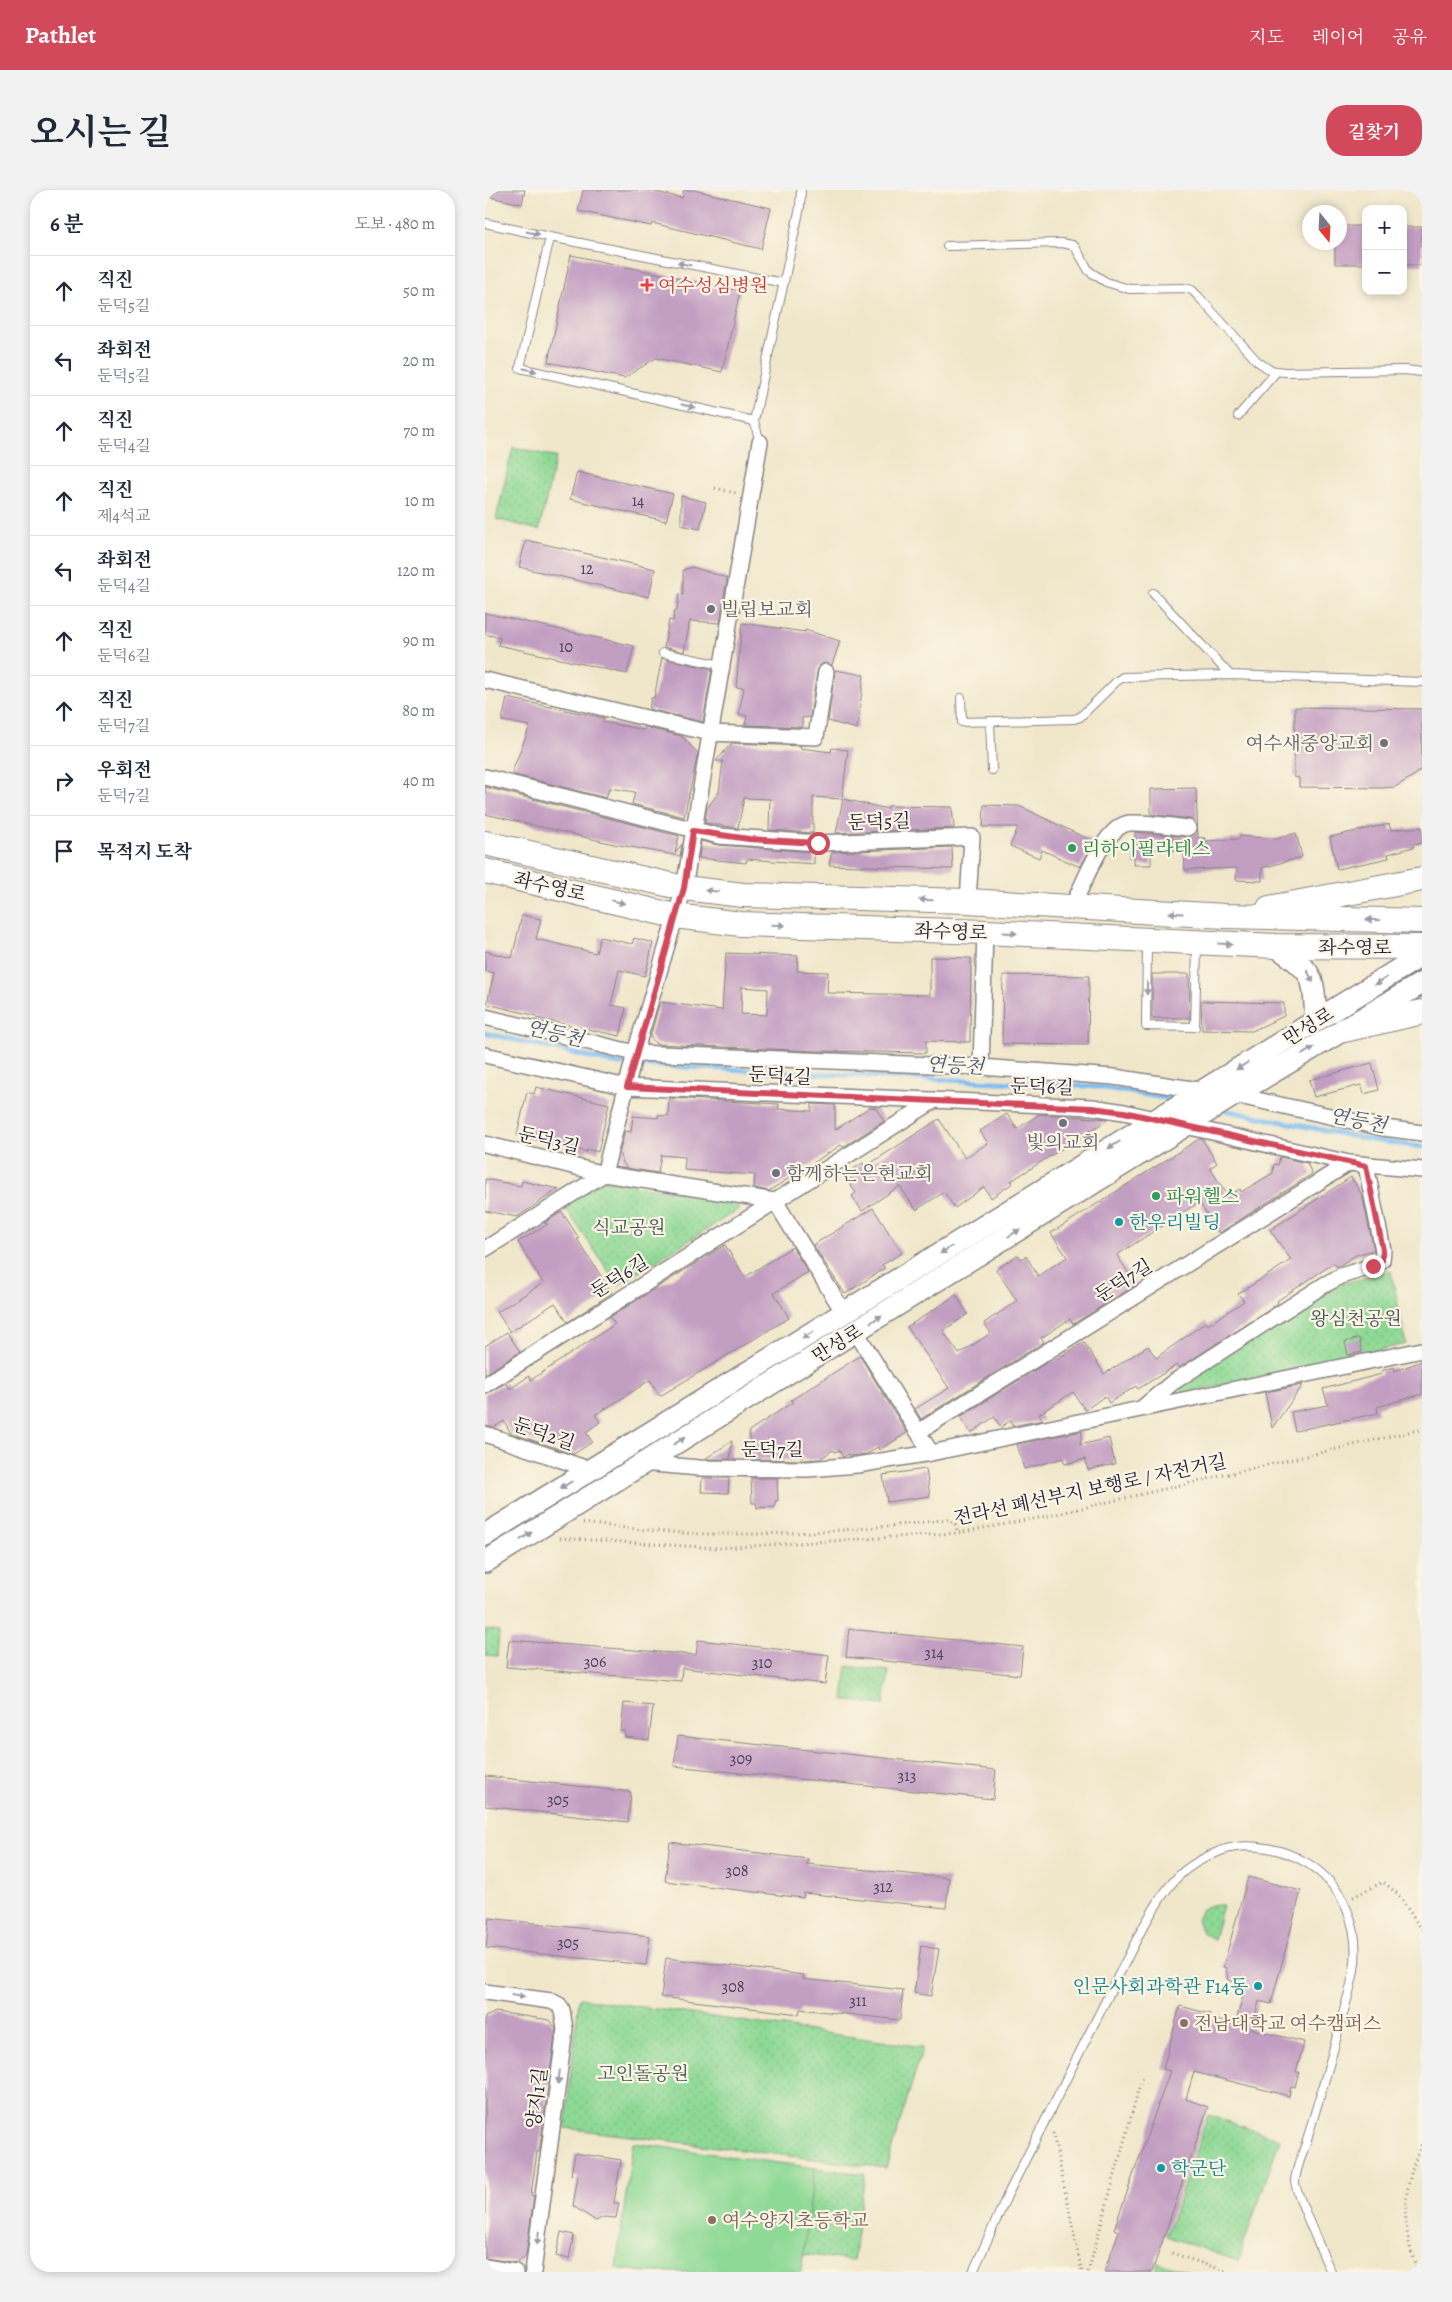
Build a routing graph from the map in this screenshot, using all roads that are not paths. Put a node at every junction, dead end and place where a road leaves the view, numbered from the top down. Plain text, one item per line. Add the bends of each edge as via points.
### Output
1 (801, 190) edge
2 (485, 223) edge
3 (550, 237) junction
4 (947, 246) dead end
5 (784, 284) junction
6 (1277, 372) junction
7 (1422, 372) edge
8 (1238, 416) dead end
9 (754, 421) junction
10 (760, 442) joint
11 (1153, 592) dead end
12 (663, 653) dead end
13 (722, 665) junction
14 (826, 672) dead end
15 (1230, 675) junction
16 (485, 680) edge
17 (1422, 682) edge
18 (961, 698) dead end
19 (990, 721) junction
20 (710, 733) junction
21 (992, 770) dead end
22 (485, 777) edge
23 (1188, 828) dead end
24 (693, 831) junction
25 (485, 843) edge
26 (581, 864) junction
27 (485, 872) edge
28 (1422, 879) edge
29 (684, 888) junction
30 (574, 892) junction
31 (743, 895) junction
32 (968, 901) junction
33 (1072, 907) junction
34 (675, 916) junction
35 (1225, 916) junction
36 (1422, 921) edge
37 (741, 924) junction
38 (985, 932) junction
39 (1148, 939) junction
40 (1197, 942) junction
41 (1276, 946) junction
42 (1422, 948) edge
43 (1422, 955) edge
44 (1422, 983) edge
45 (1422, 1012) edge
46 (485, 1017) edge
47 (1316, 1020) junction
48 (1343, 1030) junction
49 (635, 1053) junction
50 (485, 1055) edge
51 (981, 1066) junction
52 (627, 1087) junction
53 (1198, 1094) junction
54 (1234, 1096) junction
55 (932, 1102) junction
56 (1155, 1119) junction
57 (1187, 1125) junction
58 (1422, 1133) edge
59 (485, 1144) edge
60 (1349, 1163) junction
61 (1366, 1166) junction
62 (1422, 1170) edge
63 (604, 1174) junction
64 (775, 1201) junction
65 (485, 1249) edge
66 (844, 1313) junction
67 (856, 1332) junction
68 (1422, 1350) edge
69 (485, 1385) edge
70 (1139, 1410) junction
71 (918, 1432) junction
72 (485, 1434) edge
73 (931, 1453) junction
74 (642, 1463) junction
75 (591, 1470) junction
76 (485, 1536) edge
77 (485, 1562) edge
78 (485, 1992) edge
79 (485, 2267) edge
80 (515, 2272) edge
81 (533, 2272) edge
82 (973, 2272) edge
83 (1331, 2272) edge

1 - 5 lane
2 -> 3 lane
5 -> 3 lane
3 -> 9 lane via 520,368
4 - 6 lane via 1067,244 1075,247 1094,276 1119,287 1188,289 1257,361
5 - 9 lane
6 - 7 lane
6 - 8 lane
9 - 10 lane
10 - 13 street
11 - 15 lane
12 - 13 lane
13 - 20 street
14 - 20 street via 816,737
15 - 17 lane
15 - 19 lane via 1123,677 1077,719
16 - 20 street
18 - 19 lane via 962,722
19 - 21 lane
20 - 24 street
22 - 24 street, 둔덕5길
23 - 33 street via 1129,823 1115,830 1103,844
24 - 29 street
24 - 32 street, 둔덕5길 via 749,839 818,843 972,837
25 - 26 main road, 좌수영로
26 - 29 main road, 좌수영로
26 - 30 main road
27 - 30 main road, 좌수영로
28 - 35 main road
31 -> 29 main road, 좌수영로
29 - 34 street
30 -> 34 main road, 좌수영로
32 -> 31 main road, 좌수영로
31 - 37 main road
32 - 33 main road, 좌수영로
35 -> 33 main road, 좌수영로
34 - 37 main road, 좌수영로
34 - 49 street
36 -> 35 main road, 좌수영로
37 -> 38 main road, 좌수영로
38 -> 39 main road, 좌수영로
38 - 51 street
39 - 40 main road, 좌수영로
39 -> 40 lane via 1146,1026 1195,1027
40 -> 41 main road, 좌수영로
41 - 42 main road, 좌수영로
41 -> 47 street via 1306,968 1311,976
43 -> 47 street, 만성로
44 - 48 street, 만성로
45 - 48 main road
46 - 49 street
47 -> 53 street, 만성로
54 -> 48 street, 만성로
49 - 51 street
49 - 52 street
50 - 52 street, 둔덕4길
51 - 53 street via 1114,1077
52 - 55 street, 둔덕4길
52 - 63 street
53 - 54 street
53 - 56 street, 만성로
54 - 57 street, 만성로
54 - 58 street
55 - 56 street, 둔덕6길 via 1092,1108
55 - 64 street, 둔덕6길
56 - 57 street
56 -> 66 street, 만성로
57 - 60 street
67 -> 57 street, 만성로
59 - 63 street, 둔덕3길
60 - 61 street
60 - 71 street, 둔덕7길
61 - 62 street
61 - 70 street, 둔덕7길 via 1383,1250 1382,1260 1324,1285 1172,1383
63 - 64 street
63 - 65 street
64 - 66 street
64 - 69 street, 둔덕6길
66 -> 75 street, 만성로
67 - 71 street
74 -> 67 street, 만성로
68 - 70 street, 둔덕7길
70 - 73 street, 둔덕7길
71 - 73 street
72 - 75 street, 둔덕2길
73 - 74 street, 둔덕7길 via 808,1469 699,1468
77 -> 74 street, 만성로
75 -> 76 street, 만성로
78 -> 81 street, 양지1길 via 551,2001 559,2004 564,2018
79 - 80 street
82 - 83 lane via 1007,2196 1142,1929 1169,1884 1195,1862 1226,1849 1249,1847 1276,1850 1300,1858 1320,1870 1345,1902 1355,1939 1354,1970 1294,2182

